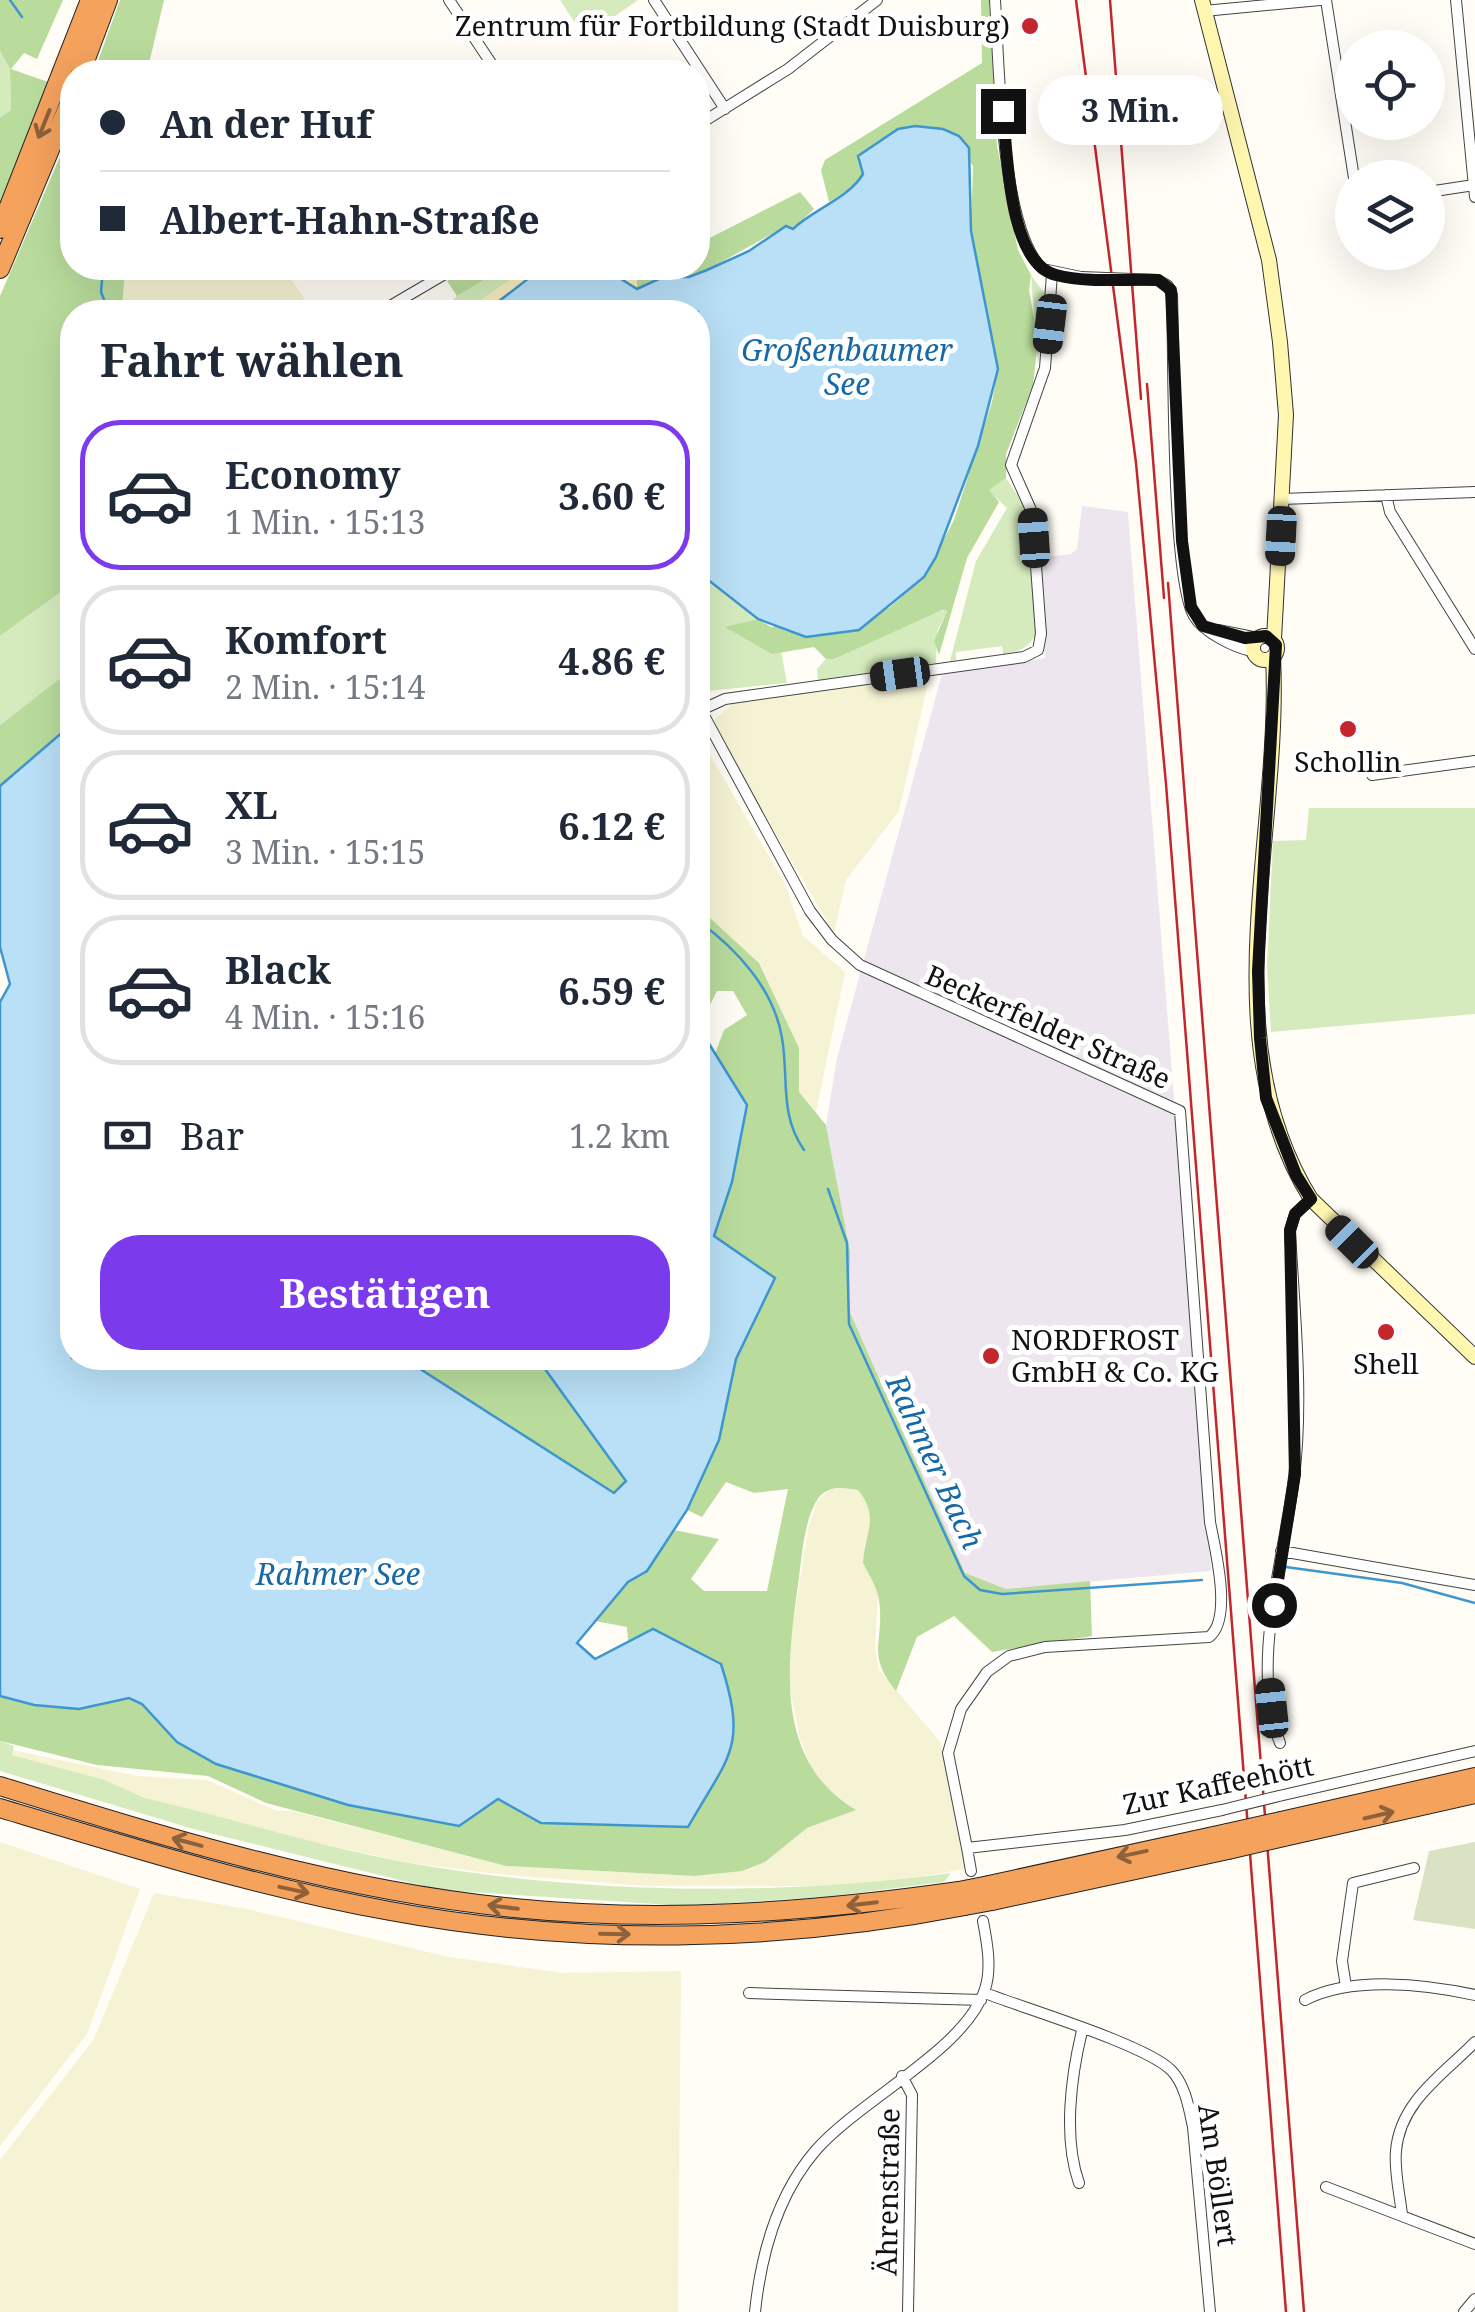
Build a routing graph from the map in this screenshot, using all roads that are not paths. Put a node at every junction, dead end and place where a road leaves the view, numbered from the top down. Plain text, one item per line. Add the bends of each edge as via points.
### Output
1 (90, 0) edge
2 (108, 0) edge
3 (449, 0) edge
4 (654, 0) edge
5 (877, 0) edge
6 (995, 0) edge
7 (1323, 0) edge
8 (1456, 0) edge
9 (1203, 5) edge
10 (66, 60) edge
11 (86, 60) edge
12 (488, 60) edge
13 (693, 60) edge
14 (60, 76) edge
15 (710, 86) edge
16 (725, 109) junction
17 (710, 118) edge
18 (60, 126) edge
19 (1473, 152) edge
20 (1351, 160) edge
21 (1474, 185) edge
22 (1445, 189) edge
23 (1475, 196) edge
24 (0, 228) edge
25 (0, 268) edge
26 (1052, 274) junction
27 (435, 280) edge
28 (401, 300) edge
29 (1475, 492) edge
30 (1386, 495) junction
31 (1282, 498) junction
32 (1264, 647) junction
33 (1475, 649) edge
34 (710, 706) edge
35 (710, 727) edge
36 (1475, 761) edge
37 (1372, 775) dead end
38 (1311, 1199) junction
39 (1475, 1356) edge
40 (1280, 1556) junction
41 (1475, 1585) edge
42 (1280, 1743) dead end
43 (1475, 1751) edge
44 (1475, 1776) edge
45 (0, 1786) edge
46 (1475, 1794) edge
47 (0, 1808) edge
48 (1282, 1829) junction
49 (967, 1848) junction
50 (1414, 1868) dead end
51 (972, 1871) dead end
52 (962, 1899) junction
53 (983, 1921) dead end
54 (1346, 1988) junction
55 (749, 1993) dead end
56 (1475, 1995) edge
57 (983, 1996) junction
58 (1305, 2000) dead end
59 (1082, 2031) junction
60 (1475, 2042) edge
61 (902, 2076) junction
62 (1079, 2182) dead end
63 (1326, 2188) dead end
64 (1402, 2215) junction
65 (1475, 2244) edge
66 (1475, 2299) edge
67 (755, 2312) edge
68 (908, 2312) edge
69 (1210, 2312) edge
70 (1464, 2312) edge

1 -> 10 highway
2 - 11 highway
3 - 12 street
4 - 13 street
5 - 16 street
6 - 26 street via 1015,208 1030,255
7 - 9 street
7 - 20 street
8 - 19 street
9 - 31 main road via 1270,260 1286,415
14 -> 24 highway
15 - 16 street
16 - 17 street
18 - 25 highway
19 - 21 street
21 - 22 street
21 - 23 street
26 - 32 street, bridge via 1168,286 1191,607 1203,626
26 - 34 street, Beckerfelder Straße via 1045,368 1012,465 1032,512 1038,650
27 - 28 street
29 - 30 street
30 - 31 street
30 - 33 street via 1390,512
31 - 32 main road via 1278,598
32 - 38 main road via 1273,700 1260,1038 1266,1098
35 - 49 street, Beckerfelder Straße via 810,911 860,965 1180,1111 1219,1625 1214,1633 1045,1647 1010,1656 987,1672 960,1709 948,1753
36 - 37 street
38 - 39 main road
38 - 40 street via 1290,1230 1295,1474
40 - 41 street
40 - 42 street via 1270,1687
43 - 49 street, Zur Kaffeehött, bridge via 1125,1830
44 - 48 highway
52 -> 45 highway via 785,1912 514,1908 273,1865
48 -> 46 highway
47 -> 52 highway via 199,1868 487,1926 696,1936 862,1924
48 - 52 highway, bridge
49 - 51 street
50 - 54 street via 1354,1882 1342,1961
53 - 57 street
54 - 56 street
54 - 58 street
55 - 57 street
57 - 59 street, Am Böllert
57 - 61 street via 956,2035
59 - 62 street via 1073,2066 1072,2162
59 - 69 street, Am Böllert via 1150,2056 1180,2084 1193,2127
60 - 64 street via 1421,2093 1396,2150
61 - 67 street via 830,2136 785,2196 766,2248
61 - 68 street, Ährenstraße via 912,2094
63 - 64 street
64 - 65 street
66 - 70 street

